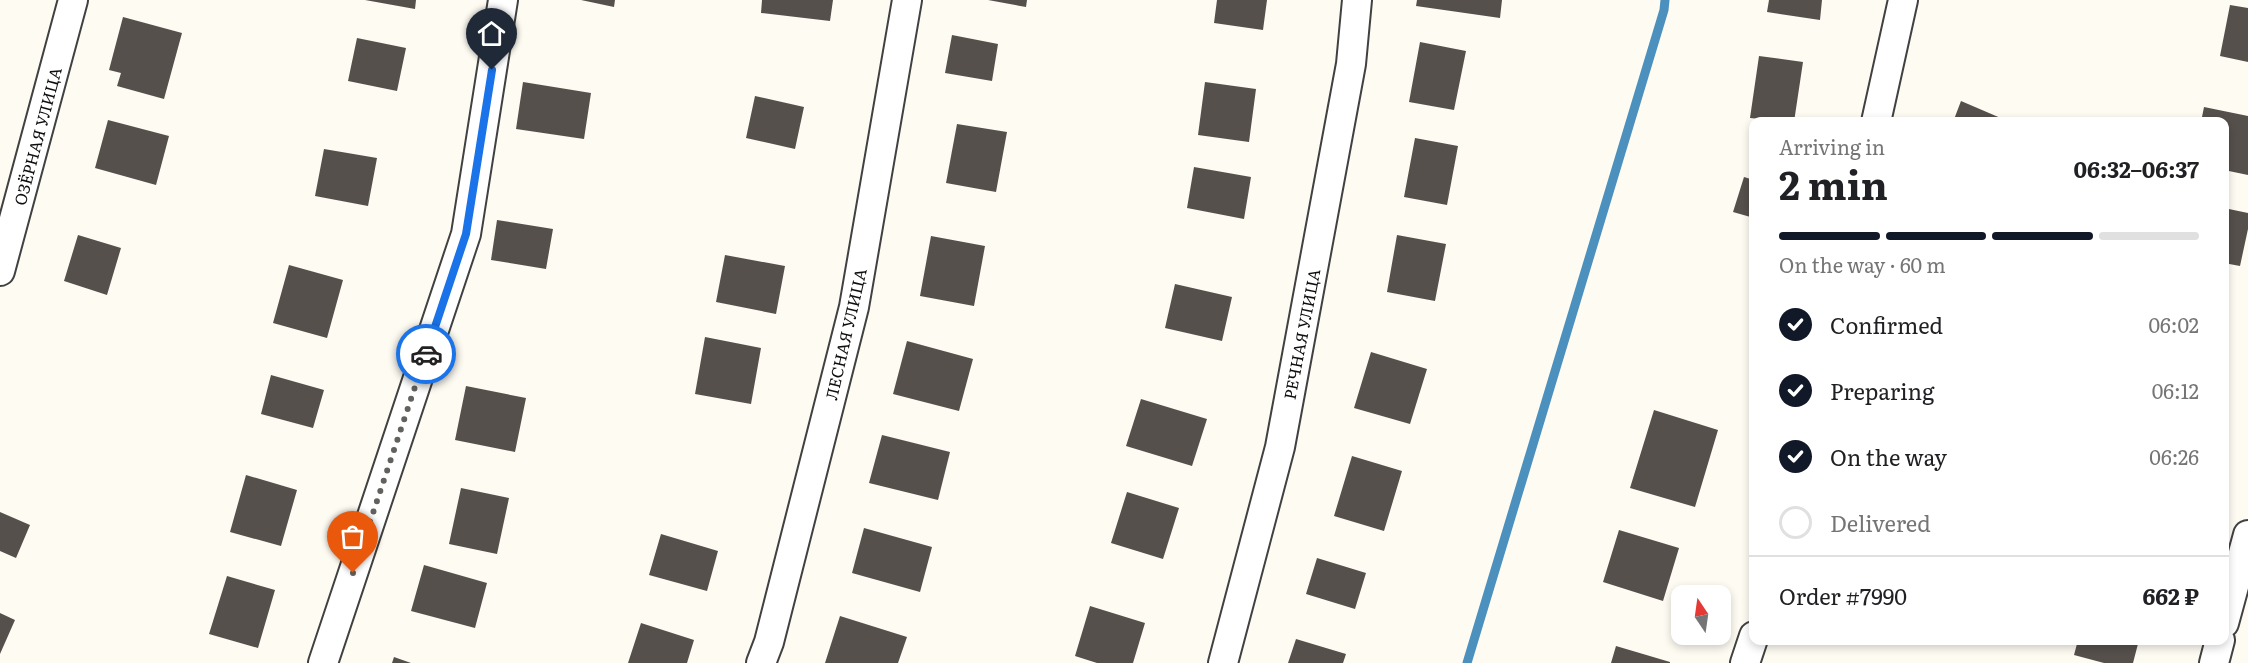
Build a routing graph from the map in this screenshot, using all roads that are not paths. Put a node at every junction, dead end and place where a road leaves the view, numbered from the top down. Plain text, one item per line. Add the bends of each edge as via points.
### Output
1 (73, 0) edge
2 (503, 0) edge
3 (907, 0) edge
4 (1357, 0) edge
5 (1903, 0) edge
6 (1877, 117) edge
7 (0, 271) edge
8 (2248, 535) edge
9 (2229, 605) edge
10 (1751, 645) edge
11 (2219, 645) edge
12 (322, 663) edge
13 (761, 663) edge
14 (1222, 663) edge
15 (1745, 663) edge
16 (2214, 663) edge

1 - 7 street, ОЗЁРНАЯ УЛИЦА
2 - 12 street via 466,234
3 - 13 street, ЛЕСНАЯ УЛИЦА via 854,307
4 - 14 street, РЕЧНАЯ УЛИЦА via 1351,64 1280,447
5 - 6 street
8 - 9 street
10 - 15 street
11 - 16 street

